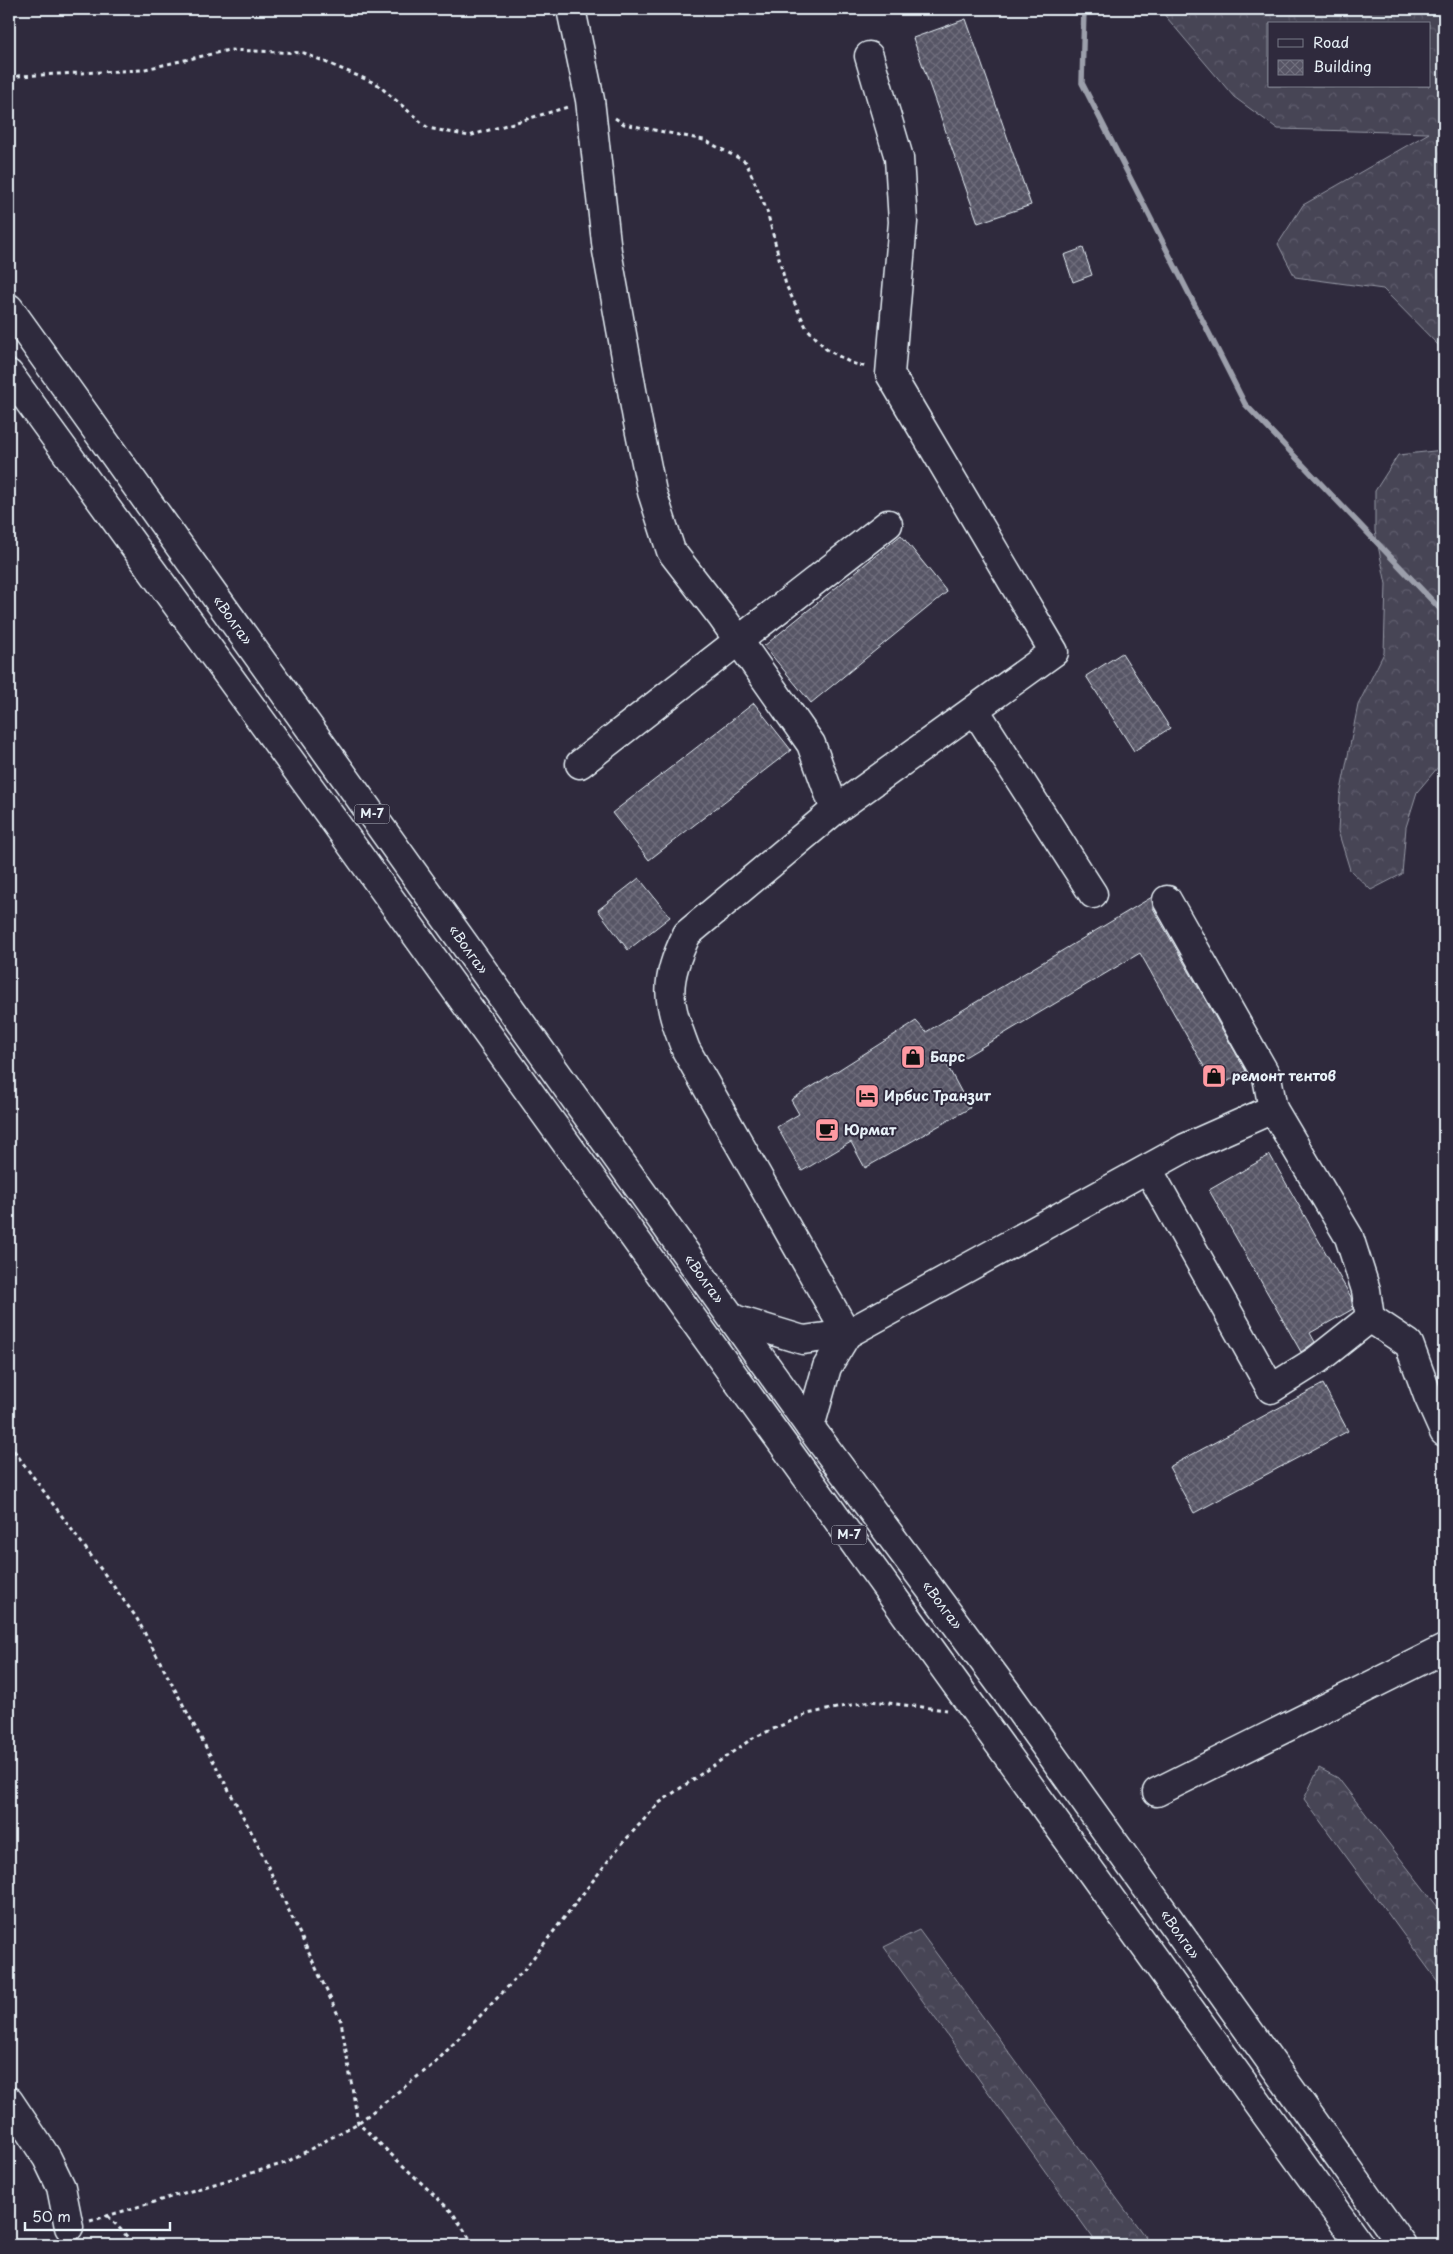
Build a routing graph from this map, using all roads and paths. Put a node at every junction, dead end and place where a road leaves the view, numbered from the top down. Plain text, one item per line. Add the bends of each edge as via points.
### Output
1 (571, 9) edge
2 (869, 56) dead end
3 (9, 75) edge
4 (590, 100) junction
5 (9, 308) edge
6 (9, 374) edge
7 (890, 374) junction
8 (888, 524) dead end
9 (738, 639) junction
10 (975, 710) junction
11 (580, 764) dead end
12 (835, 810) junction
13 (1093, 894) dead end
14 (1167, 900) dead end
15 (1274, 1109) junction
16 (1148, 1169) junction
17 (1370, 1318) junction
18 (734, 1319) junction
19 (847, 1334) junction
20 (810, 1427) junction
21 (1444, 1432) edge
22 (9, 1444) edge
23 (1444, 1648) edge
24 (978, 1714) junction
25 (1157, 1792) dead end
26 (9, 2101) edge
27 (358, 2123) junction
28 (108, 2216) junction
29 (69, 2227) joint
30 (135, 2245) edge
31 (474, 2245) edge
32 (1360, 2245) edge
33 (1402, 2245) edge

1 - 4 main road
2 - 7 main road via 899,158 903,222
3 - 4 path via 141,70 229,50 304,53 377,84 428,128 470,136
4 - 7 path via 624,124 704,140 746,162 767,211 786,285 806,326 826,349 851,363
4 - 9 main road via 606,251 652,492 671,551
5 - 18 main road, «Волга» / М-7
6 - 24 main road, М-7
7 - 10 main road via 1054,652
8 - 9 main road
9 - 11 main road
9 - 12 main road via 811,744
10 - 12 main road
10 - 13 main road
12 - 19 main road via 687,934 674,960 670,984 671,1011 686,1050
14 - 15 main road via 1267,1077
15 - 16 main road via 1185,1148
15 - 17 main road via 1349,1237 1366,1290
16 - 17 main road via 1271,1389 1317,1360
16 - 19 main road
17 - 21 main road via 1409,1344
18 - 19 main road via 803,1340
18 - 20 main road, «Волга» / М-7
19 - 20 main road via 828,1367
20 - 33 main road, «Волга» / М-7 via 1008,1694
22 - 27 path via 136,1617 254,1837 341,2021
23 - 25 main road
24 - 27 path via 871,1700 807,1714 752,1738 659,1803 619,1847 523,1971 435,2063
24 - 32 main road, М-7
26 - 29 main road via 62,2187
27 - 28 path via 285,2163
27 - 31 path via 452,2212
28 - 29 path
28 - 30 path

